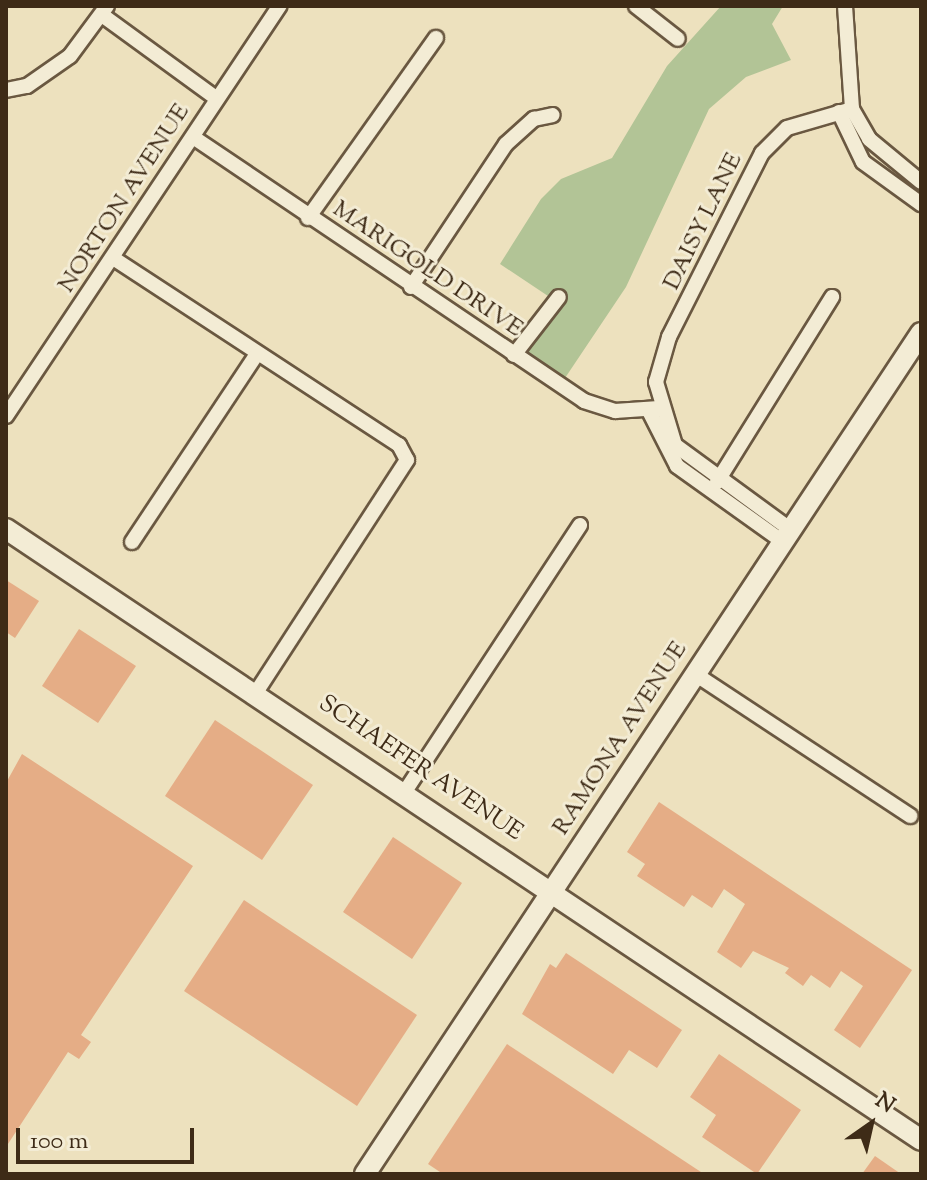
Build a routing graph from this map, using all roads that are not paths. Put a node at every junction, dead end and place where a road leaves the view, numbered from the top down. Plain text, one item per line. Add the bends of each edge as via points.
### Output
1 (279, 6) edge
2 (636, 6) edge
3 (845, 6) edge
4 (104, 10) edge
5 (436, 38) dead end
6 (678, 39) dead end
7 (6, 90) edge
8 (217, 99) junction
9 (846, 111) junction
10 (553, 115) dead end
11 (193, 137) junction
12 (919, 177) edge
13 (906, 194) junction
14 (921, 204) edge
15 (308, 218) junction
16 (113, 258) junction
17 (411, 287) junction
18 (559, 297) dead end
19 (832, 297) dead end
20 (921, 333) edge
21 (257, 354) junction
22 (514, 355) junction
23 (653, 408) junction
24 (6, 416) edge
25 (717, 482) junction
26 (580, 525) dead end
27 (6, 529) edge
28 (787, 536) junction
29 (132, 542) dead end
30 (695, 674) junction
31 (257, 691) junction
32 (406, 790) junction
33 (910, 816) dead end
34 (553, 891) junction
35 (921, 1140) edge
36 (365, 1174) edge

1 - 8 street, NORTON AVENUE
2 - 6 street
3 - 9 street
4 - 7 street via 70,56 27,86
4 - 8 street
5 - 15 street
8 - 11 street, NORTON AVENUE
9 - 12 street via 869,139
9 - 13 street via 863,162
9 - 23 street, DAISY LANE via 787,128 762,153 660,358
10 - 17 street via 534,119 506,144
11 - 15 street, MARIGOLD DRIVE
11 - 16 street, NORTON AVENUE
12 - 13 street
13 - 14 street
15 - 17 street, MARIGOLD DRIVE
16 - 21 street
16 - 24 street, NORTON AVENUE
17 - 22 street, MARIGOLD DRIVE
18 - 22 street
19 - 25 street
20 - 28 street, RAMONA AVENUE
21 - 29 street
21 - 31 street via 399,445 407,460
22 - 23 street, MARIGOLD DRIVE via 584,401 615,411
23 - 25 street via 675,445
23 - 28 street via 677,466
25 - 28 street
26 - 32 street
27 - 31 street, SCHAEFER AVENUE
28 - 30 street, RAMONA AVENUE
30 - 33 street
30 - 34 street, RAMONA AVENUE
31 - 32 street, SCHAEFER AVENUE
32 - 34 street, SCHAEFER AVENUE
34 - 35 street, SCHAEFER AVENUE
34 - 36 street, RAMONA AVENUE

